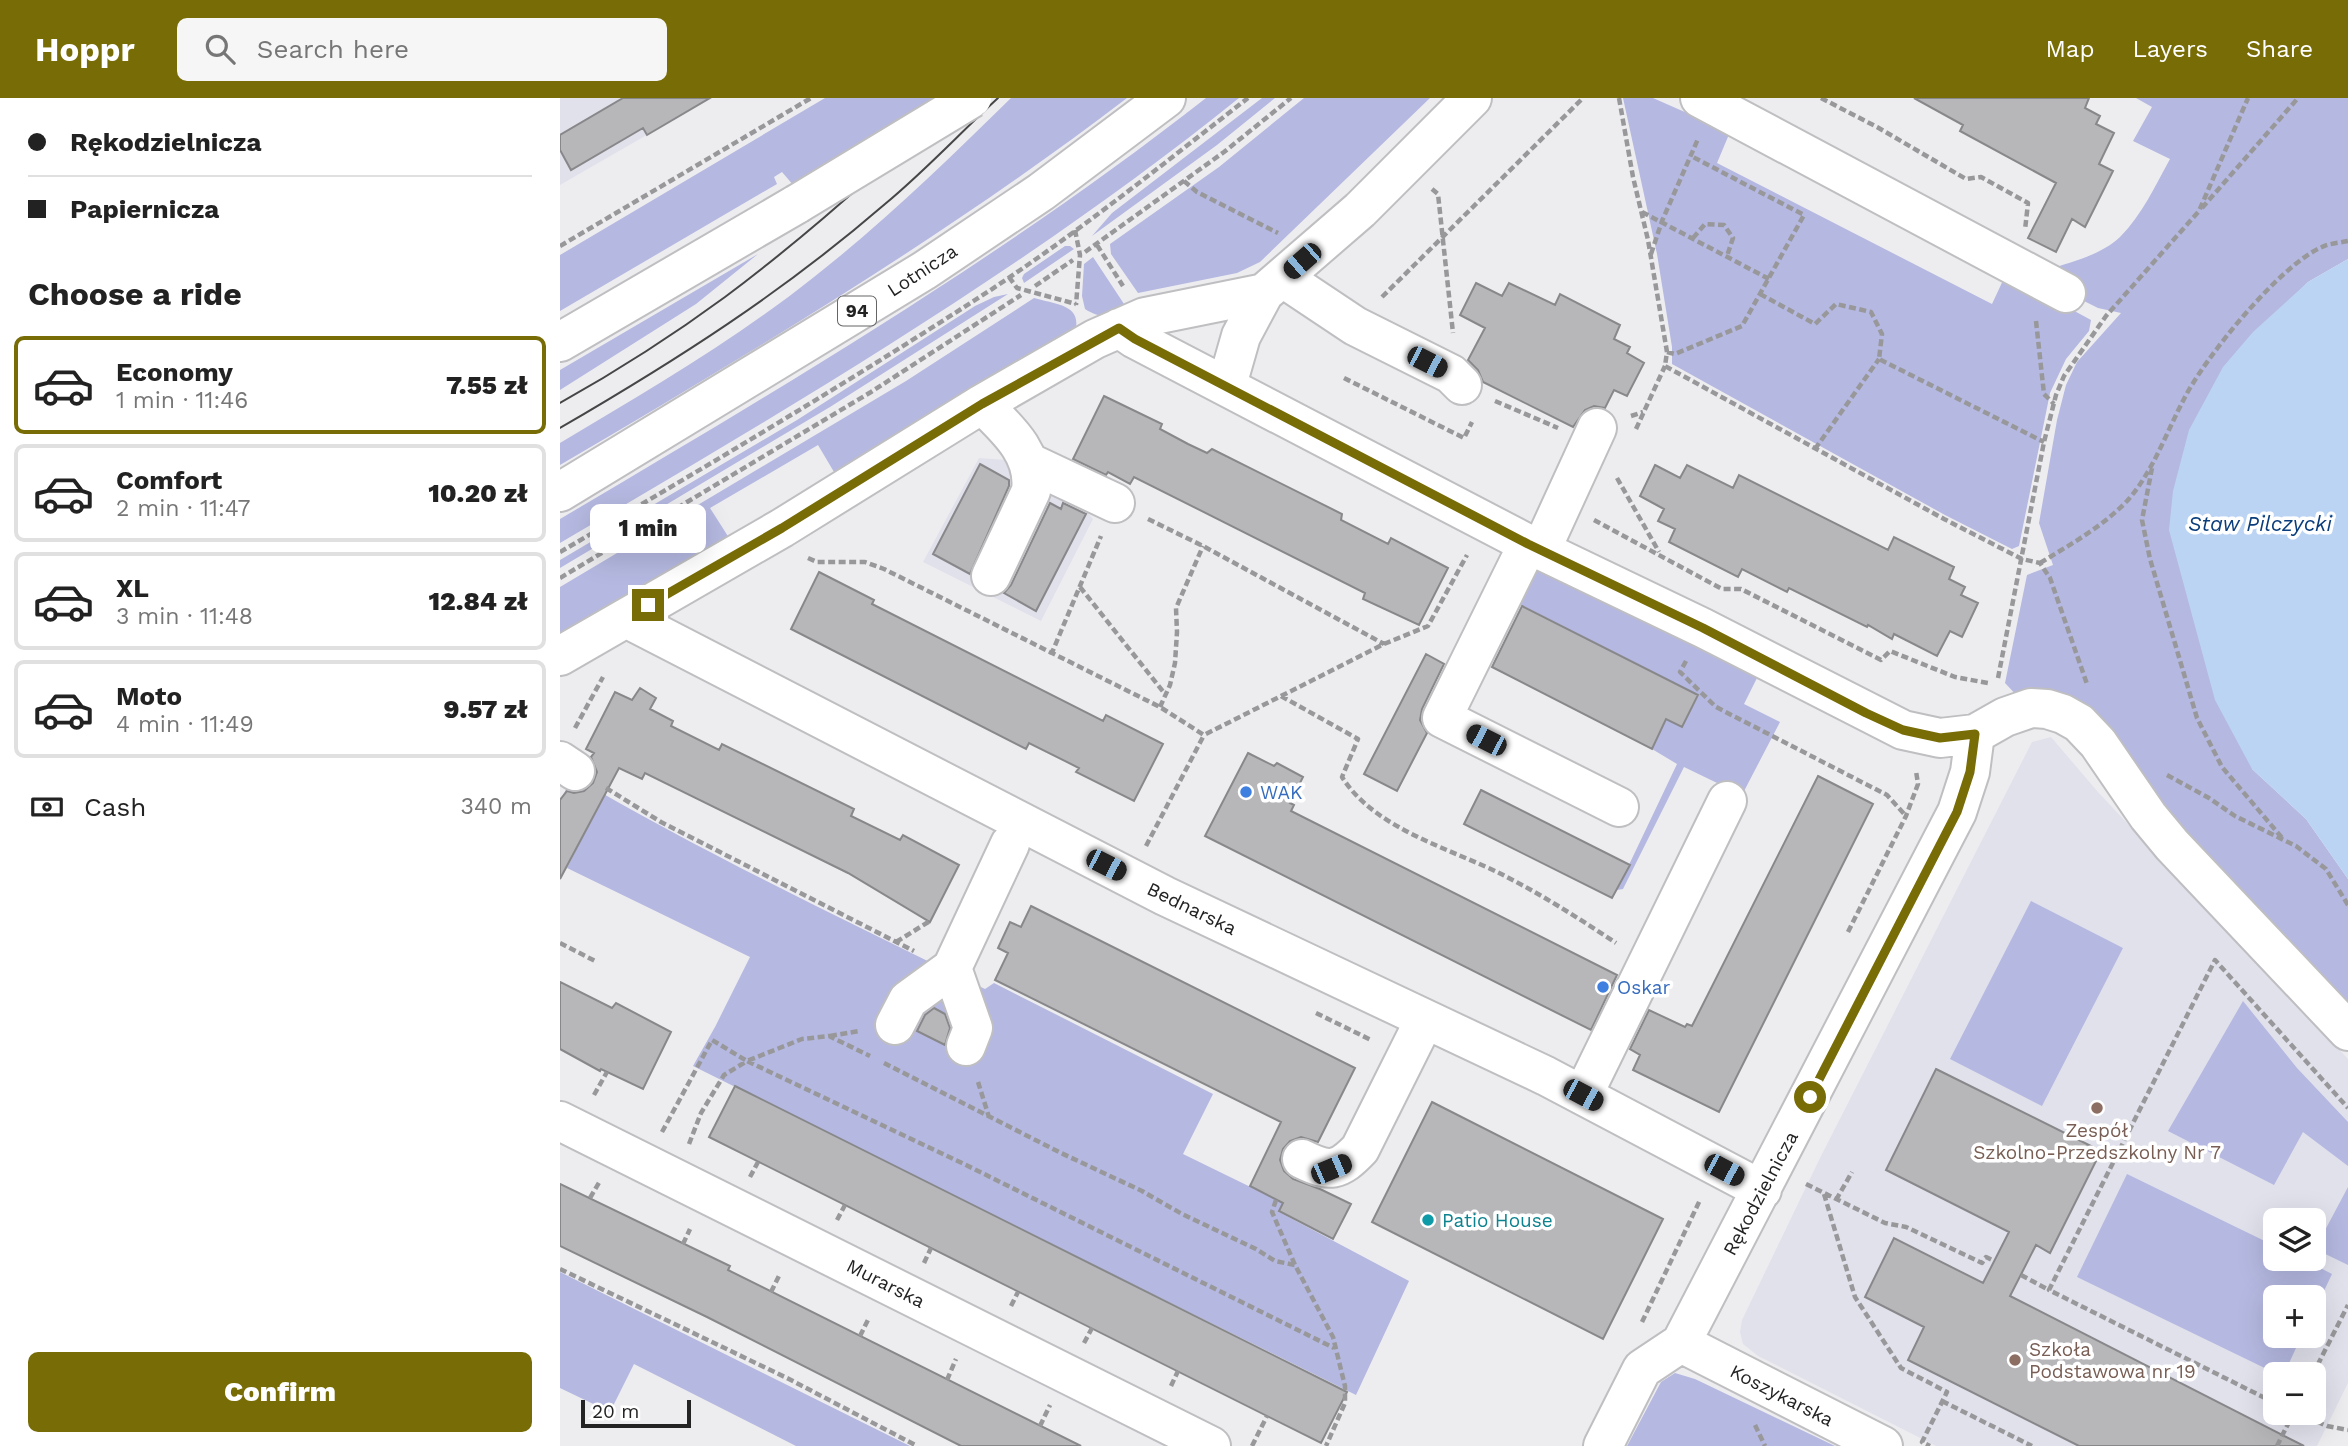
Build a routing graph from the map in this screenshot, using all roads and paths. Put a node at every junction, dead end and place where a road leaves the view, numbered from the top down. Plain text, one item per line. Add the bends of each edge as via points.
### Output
1 (811, 98) edge
2 (972, 98) edge
3 (1166, 98) edge
4 (1248, 98) edge
5 (1291, 98) edge
6 (1472, 98) edge
7 (1583, 98) edge
8 (1619, 98) edge
9 (2247, 98) edge
10 (2298, 98) edge
11 (1704, 100) edge
12 (1691, 156) junction
13 (1404, 166) junction
14 (1184, 181) junction
15 (1641, 211) junction
16 (2199, 211) junction
17 (1661, 221) junction
18 (1075, 230) junction
19 (1443, 235) junction
20 (1287, 237) dead end
21 (1693, 238) junction
22 (2348, 241) edge
23 (1097, 245) junction
24 (560, 246) edge
25 (1085, 252) dead end
26 (1651, 255) junction
27 (1727, 256) junction
28 (1073, 260) dead end
29 (1010, 276) junction
30 (1769, 279) junction
31 (1035, 286) dead end
32 (1273, 286) junction
33 (2066, 293) dead end
34 (1760, 294) junction
35 (1021, 295) dead end
36 (1076, 304) junction
37 (1114, 320) junction
38 (1355, 326) junction
39 (560, 342) edge
40 (1668, 352) junction
41 (1879, 359) junction
42 (1344, 378) dead end
43 (1227, 385) junction
44 (1466, 385) junction
45 (982, 404) junction
46 (1643, 412) dead end
47 (1597, 428) junction
48 (2044, 442) junction
49 (1815, 449) junction
50 (1028, 462) junction
51 (2153, 463) junction
52 (1615, 474) dead end
53 (560, 492) edge
54 (1115, 503) junction
55 (1562, 503) junction
56 (1485, 521) junction
57 (1203, 546) junction
58 (1535, 547) junction
59 (560, 552) edge
60 (1660, 554) junction
61 (806, 556) dead end
62 (2022, 559) junction
63 (2040, 563) junction
64 (990, 576) dead end
65 (560, 578) edge
66 (1080, 587) junction
67 (626, 618) junction
68 (1703, 628) junction
69 (1384, 645) junction
70 (1051, 655) junction
71 (560, 656) edge
72 (605, 672) dead end
73 (1166, 695) junction
74 (1280, 696) junction
75 (1160, 707) junction
76 (1975, 734) junction
77 (1203, 735) junction
78 (2098, 743) junction
79 (569, 755) edge
80 (1912, 760) dead end
81 (2161, 771) dead end
82 (1727, 801) dead end
83 (1619, 807) dead end
84 (1906, 816) junction
85 (2283, 839) junction
86 (1010, 844) dead end
87 (1129, 877) junction
88 (2348, 905) edge
89 (1844, 940) dead end
90 (560, 943) edge
91 (915, 952) dead end
92 (597, 962) dead end
93 (1647, 967) junction
94 (952, 968) junction
95 (1311, 1011) dead end
96 (1425, 1019) junction
97 (895, 1026) dead end
98 (2348, 1031) edge
99 (966, 1046) dead end
100 (1406, 1056) junction
101 (747, 1061) junction
102 (1583, 1095) junction
103 (2348, 1108) edge
104 (560, 1121) edge
105 (659, 1136) dead end
106 (684, 1152) dead end
107 (1302, 1158) dead end
108 (1852, 1172) dead end
109 (1768, 1179) junction
110 (1824, 1194) junction
111 (1701, 1197) dead end
112 (1276, 1200) dead end
113 (1836, 1200) junction
114 (1994, 1261) dead end
115 (1295, 1265) junction
116 (560, 1269) edge
117 (2021, 1275) dead end
118 (2049, 1290) junction
119 (2348, 1306) edge
120 (1638, 1329) dead end
121 (1681, 1343) junction
122 (1334, 1348) junction
123 (2319, 1362) edge
124 (2263, 1397) edge
125 (1942, 1401) junction
126 (1267, 1416) dead end
127 (2288, 1425) edge
128 (2325, 1425) edge
129 (2348, 1430) edge
130 (917, 1446) edge
131 (1211, 1446) edge
132 (1252, 1446) edge
133 (1326, 1446) edge
134 (1603, 1446) edge
135 (1883, 1446) edge
136 (1930, 1446) edge
137 (2032, 1446) edge
138 (2277, 1446) edge

1 - 24 path
2 - 39 street, bridge
3 - 53 street, Lotnicza / 94 via 1041,192 925,270
4 - 18 path
5 - 14 path
6 - 13 street
7 - 19 path
8 - 15 path
9 - 16 path
10 - 16 path
11 - 12 path via 1700,136
11 - 33 street
12 - 17 path
12 - 30 path via 1804,215
13 - 19 path via 1438,194
13 - 32 street
14 - 20 path via 1196,192
14 - 23 path
15 - 17 path
15 - 26 path
16 - 48 path via 2106,316 2073,363 2056,395
17 - 21 path
17 - 26 path
18 - 29 path
18 - 36 path via 1080,255
19 - 38 path
19 - 44 path via 1453,330
21 - 27 path
21 - 27 path via 1705,224 1724,225 1733,238
22 - 51 path via 2322,246 2292,265 2225,337 2185,396
23 - 25 path
23 - 37 path
26 - 40 path
27 - 30 path
28 - 31 path
29 - 36 path via 1017,288
29 - 59 path
30 - 34 path
32 - 37 street via 1145,317
32 - 38 street
32 - 43 street via 1241,336
34 - 40 path via 1742,326 1675,354
34 - 41 path via 1815,324 1836,304 1871,312 1882,334
35 - 65 path via 859,399
36 - 37 path
37 - 43 street via 1135,339
37 - 45 street
38 - 44 street
40 - 49 path via 1665,366
41 - 48 path
41 - 49 path
42 - 44 path via 1464,438
43 - 56 street
44 - 47 path via 1546,424 1580,432
45 - 50 street via 1016,439
45 - 67 street
46 - 47 path
47 - 55 street
48 - 62 path
49 - 62 path
50 - 54 street
50 - 64 street via 1031,491
51 - 63 path via 2127,500 2090,533
51 - 85 path via 2142,520 2197,718 2222,767
52 - 60 path
54 - 57 path
54 - 66 path
55 - 58 street
55 - 60 path
56 - 58 street
56 - 69 path via 1428,626
57 - 69 path
57 - 73 path via 1176,608 1175,663
58 - 68 street
58 - 83 street via 1442,718
60 - 62 path via 1722,589 1741,589 1881,660 1891,651 1955,677 1997,684
61 - 70 path via 817,562 865,562 884,569
62 - 63 path
63 - 78 path via 2050,578 2103,731
66 - 70 path
66 - 73 path
67 - 71 street
67 - 87 street, Bednarska
68 - 76 street via 1903,730 1940,738
68 - 84 path via 1680,672 1716,706 1887,795
69 - 74 path
70 - 75 path
72 - 79 path
73 - 75 path
74 - 77 path
74 - 93 path via 1358,739 1342,777 1351,792 1394,824 1560,905
75 - 77 path
76 - 78 street via 2005,717 2031,708 2047,709 2079,723
76 - 109 street, Rękodzielnicza via 1970,772 1957,812
77 - 87 path
78 - 98 street via 2172,845
79 - 91 path via 661,822
80 - 84 path via 1918,784
81 - 85 path
82 - 93 street
84 - 89 path
85 - 88 path via 2326,869
86 - 94 street
87 - 96 street, Bednarska
90 - 92 path
93 - 102 street
94 - 97 street via 908,1000
94 - 99 street via 973,1028
95 - 100 path
96 - 100 street
96 - 102 street, Bednarska
100 - 107 street via 1360,1149 1347,1162 1331,1169
101 - 105 path via 712,1040
101 - 106 path via 724,1075
101 - 115 path via 802,1039 829,1037 1122,1180 1275,1261
101 - 122 path
102 - 109 street, Bednarska
103 - 118 path via 2215,960
104 - 131 street, Murarska
108 - 113 path
109 - 110 path
109 - 121 street, Rękodzielnicza
110 - 113 path
110 - 125 path via 1855,1297 1901,1368 1947,1392
111 - 120 path
112 - 115 path via 1272,1212
113 - 114 path via 1982,1263 1986,1257
115 - 122 path
116 - 130 path
117 - 118 path
118 - 124 path
119 - 123 path
121 - 134 street, Rękodzielnicza via 1643,1369
121 - 135 street, Koszykarska
122 - 133 path via 1345,1403
125 - 136 path via 1922,1442
125 - 137 path
126 - 132 path
127 - 138 path
128 - 129 path

